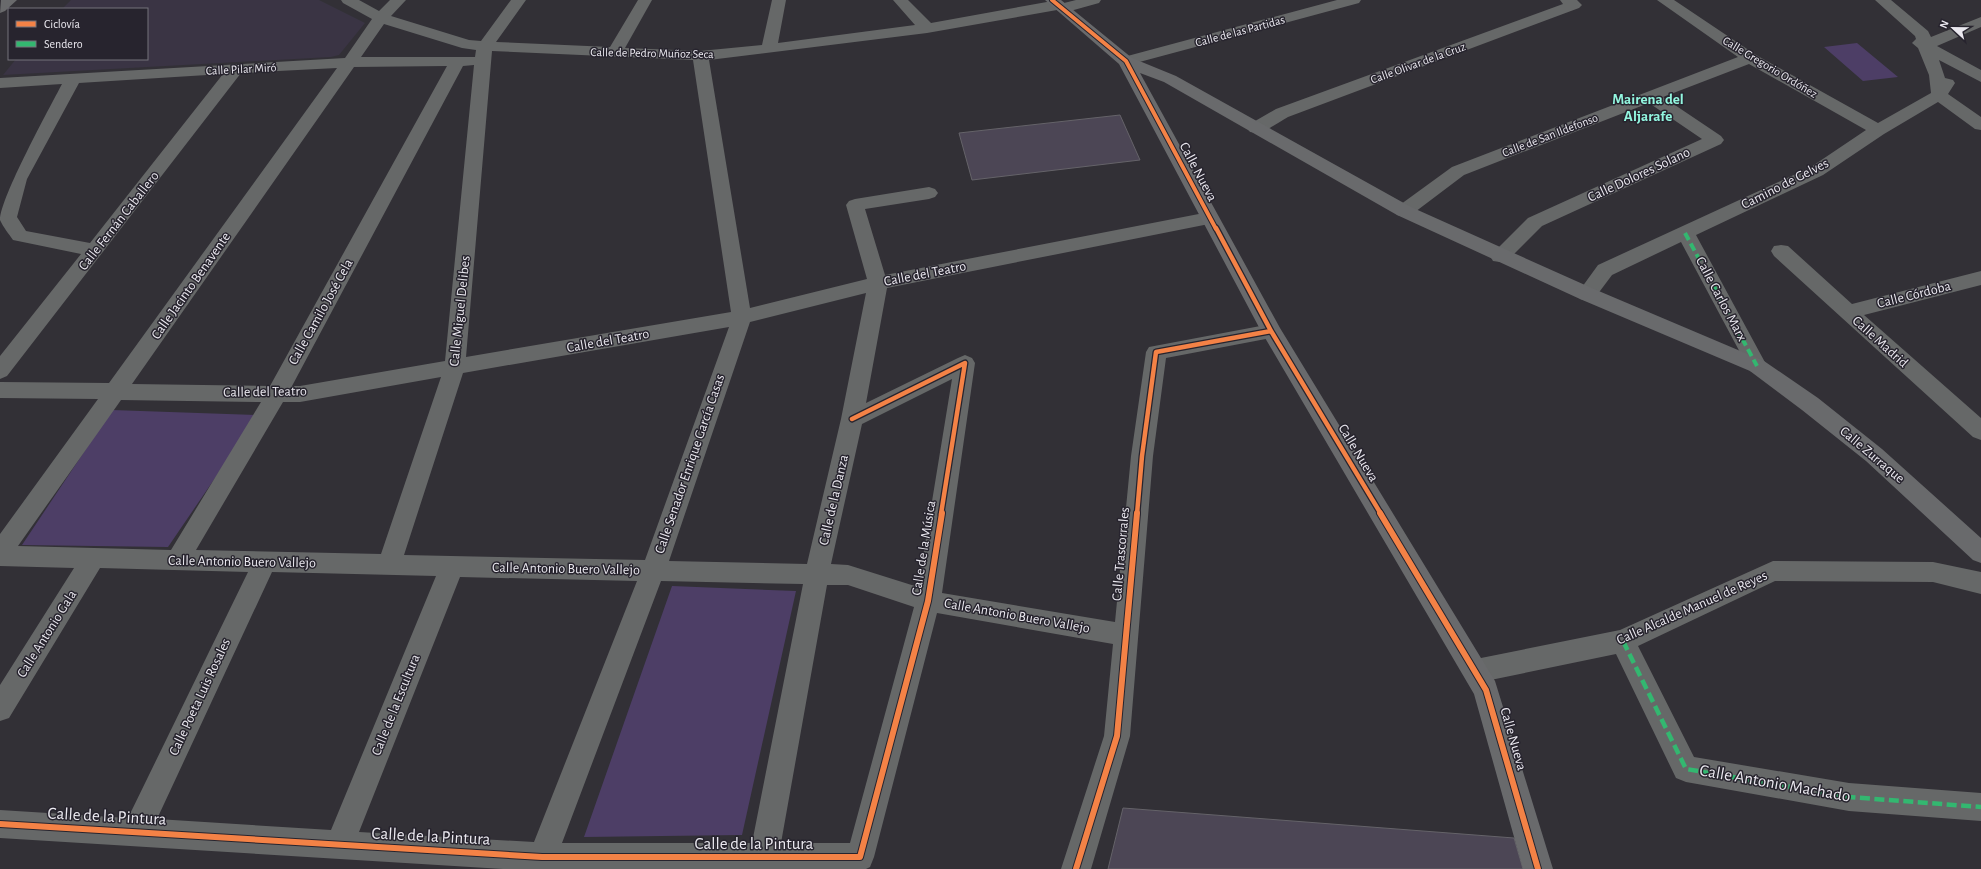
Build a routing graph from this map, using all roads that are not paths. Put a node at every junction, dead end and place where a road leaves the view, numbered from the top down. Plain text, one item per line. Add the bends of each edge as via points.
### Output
1 (10, 0) edge
2 (348, 0) edge
3 (399, 0) edge
4 (519, 0) edge
5 (779, 0) edge
6 (900, 0) edge
7 (1094, 0) edge
8 (1354, 0) edge
9 (1567, 0) edge
10 (1664, 0) edge
11 (1866, 0) edge
12 (1882, 0) edge
13 (645, 1) dead end
14 (1058, 4) edge
15 (1320, 4) edge
16 (0, 8) edge
17 (381, 18) junction
18 (1981, 22) edge
19 (927, 28) junction
20 (1925, 46) junction
21 (769, 50) junction
22 (616, 52) junction
23 (484, 54) junction
24 (700, 56) junction
25 (1750, 58) junction
26 (1126, 60) junction
27 (458, 61) junction
28 (350, 62) junction
29 (236, 69) junction
30 (1158, 74) junction
31 (1978, 76) edge
32 (74, 78) junction
33 (0, 83) edge
34 (1139, 85) junction
35 (1939, 95) junction
36 (1650, 96) junction
37 (1981, 124) edge
38 (1256, 128) junction
39 (1878, 130) junction
40 (929, 193) dead end
41 (1404, 212) junction
42 (1209, 218) junction
43 (1685, 233) junction
44 (96, 250) junction
45 (1781, 251) dead end
46 (1500, 256) junction
47 (1981, 278) edge
48 (878, 283) junction
49 (1587, 294) junction
50 (1847, 312) junction
51 (742, 318) junction
52 (1271, 331) junction
53 (1757, 366) junction
54 (455, 368) junction
55 (0, 371) edge
56 (0, 390) edge
57 (117, 391) junction
58 (277, 393) junction
59 (852, 419) junction
60 (1981, 431) edge
61 (0, 553) edge
62 (1981, 553) edge
63 (0, 556) edge
64 (93, 558) junction
65 (178, 560) junction
66 (265, 562) junction
67 (389, 565) junction
68 (452, 566) junction
69 (653, 571) junction
70 (817, 575) junction
71 (1981, 583) edge
72 (928, 601) junction
73 (1126, 635) junction
74 (1623, 642) junction
75 (1476, 671) junction
76 (0, 709) edge
77 (1981, 807) edge
78 (0, 824) edge
79 (136, 832) junction
80 (339, 845) junction
81 (860, 856) joint
82 (542, 857) junction
83 (762, 863) edge
84 (1076, 869) edge
85 (1538, 869) edge

1 - 16 main road
2 - 17 street, Calle de Pedro Muñoz Seca
3 - 17 street, Calle Jacinto Benavente
4 - 23 street
5 - 21 street
6 - 19 street
7 - 14 street, Calle de Pedro Muñoz Seca
8 - 15 street, Calle de las Partidas
9 - 38 street, Calle Olivar de la Cruz via 1574,5 1282,113
10 - 25 street, Calle Gregorio Ordóñez
11 - 20 street
12 - 20 street via 1923,34
13 - 22 street
14 - 19 street, Calle de Pedro Muñoz Seca
14 - 26 main road
15 - 26 street, Calle de las Partidas
17 - 23 street, Calle de Pedro Muñoz Seca via 468,45
17 - 28 street, Calle Jacinto Benavente
18 - 20 street
19 - 21 street, Calle de Pedro Muñoz Seca
20 - 31 street
20 - 35 street via 1937,75
21 - 24 street, Calle de Pedro Muñoz Seca
22 - 23 street, Calle de Pedro Muñoz Seca
22 - 24 street, Calle de Pedro Muñoz Seca
23 - 27 street, Calle Pilar Miró
23 - 54 street, Calle Miguel Delibes
24 - 51 street, Calle Senador Enrique García Casas
25 - 36 street, Calle de San Ildefonso
25 - 39 street, Calle Gregorio Ordóñez
26 - 30 main road, Calle Zurraque
26 - 34 main road, Calle Nueva
27 - 28 street, Calle Pilar Miró
27 - 58 street, Calle Camilo José Cela
28 - 29 street, Calle Pilar Miró
28 - 57 street, Calle Jacinto Benavente
29 - 32 street, Calle Pilar Miró
29 - 44 street, Calle Fernán Caballero
30 - 34 main road via 1150,81
30 - 38 main road, Calle Zurraque
31 - 35 street via 1959,75 1949,80
32 - 33 street, Calle Pilar Miró
32 - 44 street via 18,179 8,218 20,236
34 - 42 main road, Calle Nueva
35 - 37 street
35 - 39 street, Camino de Gelves
36 - 41 street, Calle de San Ildefonso via 1458,171
36 - 46 street, Calle Dolores Solano via 1715,140 1535,222
38 - 41 main road, Calle Zurraque
39 - 43 street, Camino de Gelves via 1817,171
40 - 48 street, Calle de la Danza via 855,205
41 - 46 main road, Calle Zurraque
42 - 48 street, Calle del Teatro
42 - 52 main road, Calle Nueva
43 - 49 street, Camino de Gelves via 1606,270
43 - 53 street, Calle Carlos Marx
44 - 55 street, Calle Fernán Caballero
45 - 50 street, Calle Madrid
46 - 49 main road, Calle Zurraque
47 - 50 street, Calle Córdoba
48 - 51 street, Calle del Teatro
48 - 59 street, Calle de la Danza
49 - 53 main road, Calle Zurraque
50 - 60 street, Calle Madrid
51 - 54 street, Calle del Teatro
51 - 69 street, Calle Senador Enrique García Casas
52 - 73 street, Calle Trascorrales via 1156,352 1142,456
52 - 75 main road, Calle Nueva
53 - 62 main road, Calle Zurraque via 1874,455
54 - 58 street, Calle del Teatro via 300,394
54 - 67 street, Calle Miguel Delibes
56 - 57 street, Calle del Teatro
57 - 58 street, Calle del Teatro
57 - 61 street, Calle Jacinto Benavente
58 - 65 street, Calle Camilo José Cela
59 - 70 street, Calle de la Danza
59 - 72 street, Calle de la Música via 965,363
63 - 64 street, Calle Antonio Buero Vallejo
64 - 65 street, Calle Antonio Buero Vallejo
64 - 76 street, Calle Antonio Gala
65 - 66 street, Calle Antonio Buero Vallejo
66 - 67 street, Calle Antonio Buero Vallejo
66 - 79 street, Calle Poeta Luis Rosales
67 - 68 street, Calle Antonio Buero Vallejo
68 - 69 street, Calle Antonio Buero Vallejo
68 - 80 street, Calle de la Escultura
69 - 70 street, Calle Antonio Buero Vallejo
69 - 82 street, Calle Senador Enrique García Casas
70 - 72 street, Calle Antonio Buero Vallejo via 848,575
70 - 83 street, Calle de la Danza
71 - 74 street, Calle Alcalde Manuel de Reyes via 1933,572 1773,571
72 - 73 street, Calle Antonio Buero Vallejo
72 - 81 street, Calle de la Música
73 - 84 street, Calle Trascorrales via 1117,736
74 - 75 street, Calle Alcalde Manuel de Reyes
74 - 77 street, Calle Antonio Machado via 1686,769 1849,797
75 - 85 main road, Calle Nueva via 1486,690
78 - 79 street, Calle de la Pintura
79 - 80 street, Calle de la Pintura
80 - 82 street, Calle de la Pintura
81 - 83 street, Calle de la Pintura
82 - 83 street, Calle de la Pintura

